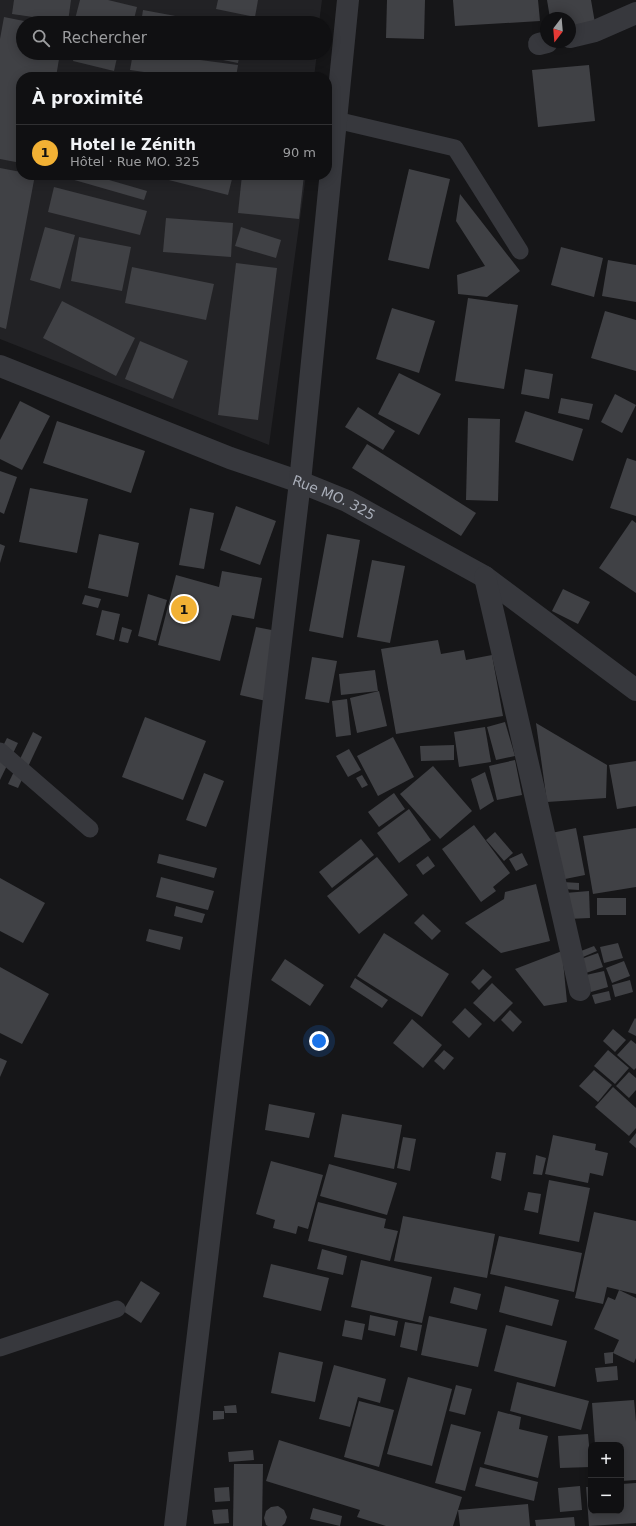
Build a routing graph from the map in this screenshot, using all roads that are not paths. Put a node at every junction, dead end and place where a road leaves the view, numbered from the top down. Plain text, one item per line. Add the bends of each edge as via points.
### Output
1 (348, 0) edge
2 (636, 13) edge
3 (576, 36) edge
4 (336, 120) junction
5 (332, 160) edge
6 (330, 180) edge
7 (520, 251) dead end
8 (0, 366) edge
9 (300, 482) junction
10 (485, 576) junction
11 (636, 690) edge
12 (0, 752) edge
13 (90, 828) dead end
14 (580, 990) dead end
15 (117, 1309) dead end
16 (0, 1348) edge
17 (175, 1526) edge

1 - 4 street
2 - 3 street via 595,31
4 - 5 street
4 - 7 lane via 455,148
6 - 9 street
8 - 9 street, Rue MO. 325 via 230,458
9 - 10 street, Rue MO. 325 via 347,501
9 - 17 street
10 - 11 street, Rue MO. 325
10 - 14 street
12 - 13 lane
15 - 16 lane

